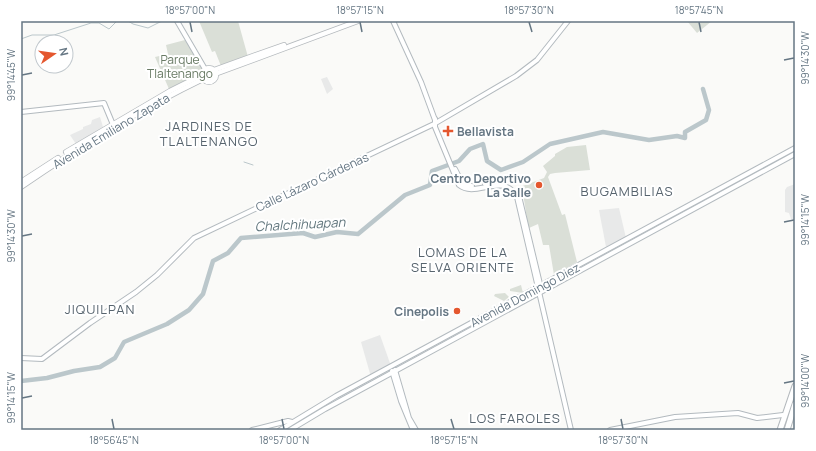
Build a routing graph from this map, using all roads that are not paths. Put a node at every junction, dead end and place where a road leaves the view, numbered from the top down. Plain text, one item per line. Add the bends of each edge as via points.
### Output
1 (177, 21) edge
2 (349, 21) edge
3 (358, 21) edge
4 (393, 21) edge
5 (568, 21) edge
6 (304, 39) junction
7 (206, 69) junction
8 (214, 72) junction
9 (202, 77) junction
10 (21, 112) edge
11 (435, 122) junction
12 (113, 125) junction
13 (795, 148) edge
14 (795, 154) edge
15 (21, 182) edge
16 (21, 187) edge
17 (682, 212) junction
18 (530, 248) junction
19 (535, 278) junction
20 (539, 287) junction
21 (531, 292) junction
22 (541, 294) junction
23 (21, 358) edge
24 (402, 362) junction
25 (393, 366) junction
26 (404, 366) junction
27 (394, 372) junction
28 (375, 376) junction
29 (378, 380) junction
30 (795, 386) edge
31 (399, 391) junction
32 (795, 404) edge
33 (783, 415) dead end
34 (293, 422) junction
35 (252, 430) edge
36 (280, 430) edge
37 (290, 430) edge
38 (413, 430) edge
39 (416, 430) edge
40 (571, 430) edge
41 (610, 430) edge
42 (780, 430) edge
43 (788, 430) edge

1 - 7 main road
2 - 6 main road
3 - 6 main road
4 - 11 main road via 421,82
5 - 11 main road, Calle Lázaro Cárdenas via 538,60 527,69
6 - 8 main road
7 - 8 main road
7 - 9 main road
8 - 9 main road via 214,79 211,81 206,81
9 - 12 main road, Avenida Emiliano Zapata
10 - 12 main road via 104,103
11 - 18 main road via 458,180 463,185 502,182 512,187 520,198
11 - 23 main road, Calle Lázaro Cárdenas via 194,238 142,287 42,359
12 - 15 main road, Avenida Emiliano Zapata
12 - 16 main road, Avenida Emiliano Zapata
13 - 17 main road, Avenida Domingo Diez
14 - 17 main road, Avenida Domingo Diez
17 - 20 main road, Avenida Domingo Diez
17 - 22 main road, Avenida Domingo Diez
18 - 19 main road
18 - 20 main road
19 - 20 main road
19 - 21 main road via 535,286
20 - 21 main road, Avenida Domingo Diez
20 - 22 main road
21 - 24 main road, Avenida Domingo Diez
22 - 26 main road, Avenida Domingo Diez via 529,298
22 - 40 main road
24 - 25 main road, Avenida Domingo Diez
24 - 26 main road
25 - 27 main road
25 - 28 main road, Avenida Domingo Diez
26 - 27 main road, Avenida Domingo Diez
27 - 29 main road, Avenida Domingo Diez
27 - 31 main road
28 - 29 main road
28 - 34 main road, Avenida Domingo Diez
29 - 37 main road, Avenida Domingo Diez
30 - 42 highway
31 - 38 main road
31 - 39 main road
32 - 43 highway
33 - 41 main road via 758,418 738,413 676,417
34 - 35 main road, Avenida Domingo Diez
34 - 36 main road

